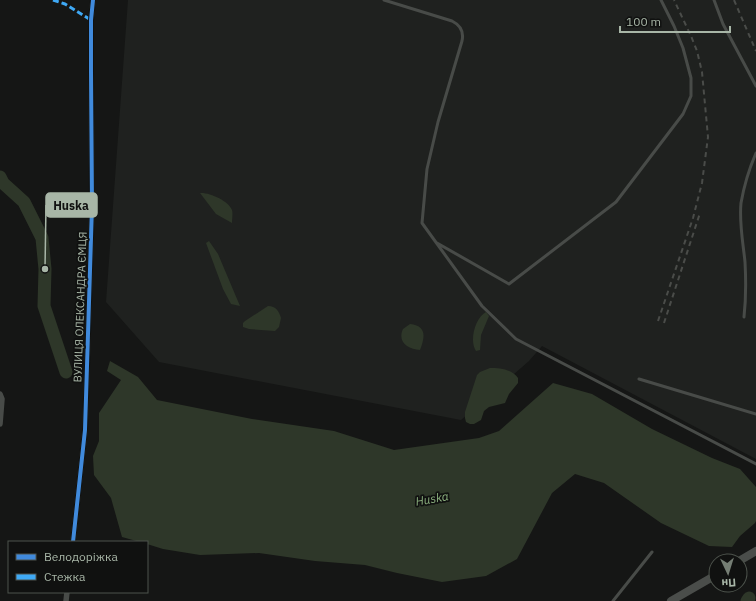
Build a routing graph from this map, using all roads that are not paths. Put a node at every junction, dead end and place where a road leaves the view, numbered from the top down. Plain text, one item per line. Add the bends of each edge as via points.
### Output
1 (93, 0) edge
2 (384, 0) edge
3 (661, 0) edge
4 (714, 0) edge
5 (756, 86) edge
6 (756, 153) edge
7 (436, 242) junction
8 (744, 317) dead end
9 (639, 379) dead end
10 (0, 394) edge
11 (756, 414) edge
12 (0, 424) edge
13 (756, 464) edge
14 (73, 541) edge
15 (652, 552) dead end
16 (708, 580) edge
17 (613, 601) edge
18 (671, 601) edge

1 - 14 street, ВУЛИЦЯ ОЛЕКСАНДРА ЄМЦЯ via 92,206 85,430
2 - 7 lane via 452,21 460,27 463,34 427,169 422,223
3 - 7 lane via 674,26 688,65 691,96 683,114 616,202 509,284
4 - 5 lane via 728,34
6 - 8 lane via 744,186 741,204 745,274
7 - 13 lane via 482,306 516,339
9 - 11 lane
10 - 12 street
15 - 17 lane
16 - 18 main road

